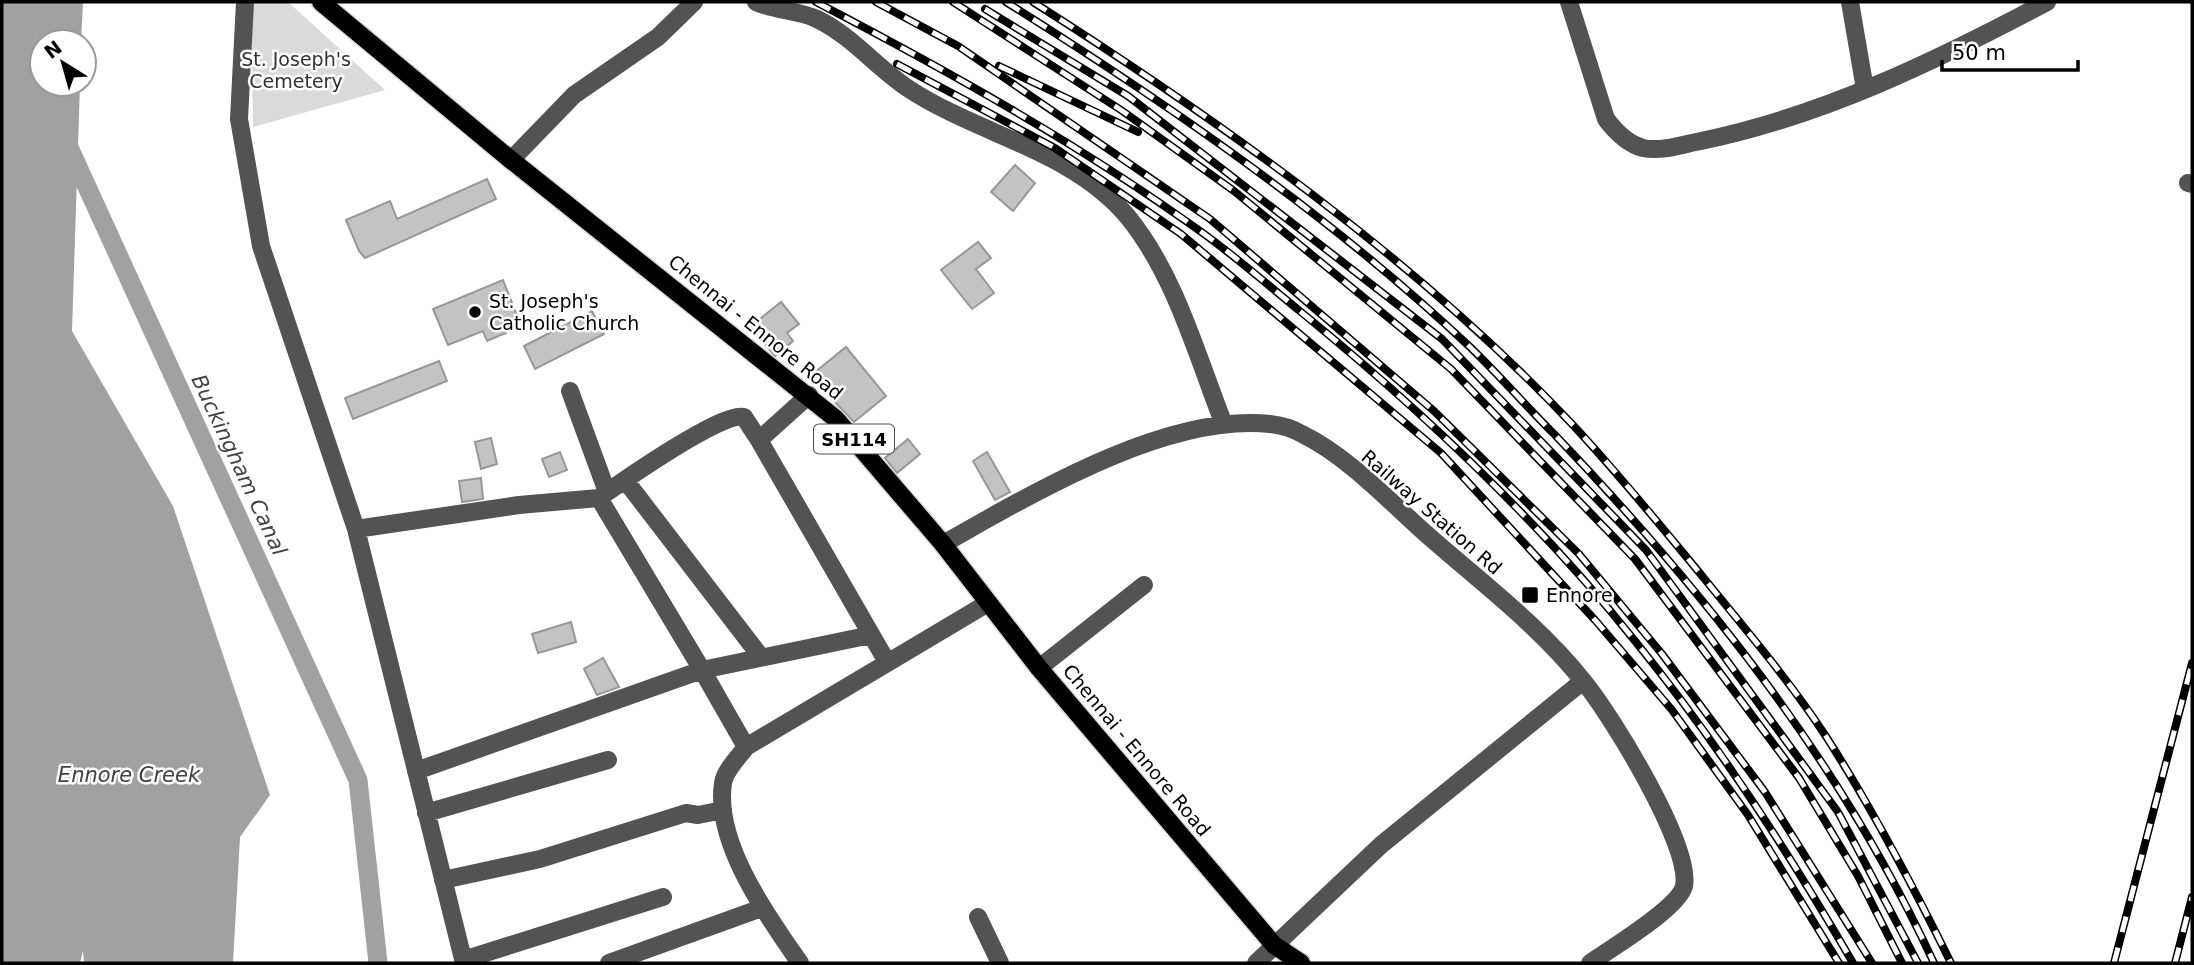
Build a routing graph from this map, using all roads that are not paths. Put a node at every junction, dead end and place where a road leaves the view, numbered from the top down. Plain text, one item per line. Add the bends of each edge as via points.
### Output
1 (245, 2) edge
2 (321, 2) edge
3 (694, 2) edge
4 (756, 2) edge
5 (1569, 2) edge
6 (1850, 2) edge
7 (2047, 2) edge
8 (1865, 89) junction
9 (511, 160) junction
10 (570, 391) dead end
11 (809, 395) junction
12 (1223, 422) junction
13 (759, 440) junction
14 (625, 480) junction
15 (603, 495) junction
16 (356, 529) junction
17 (943, 544) junction
18 (1144, 585) dead end
19 (988, 603) junction
20 (871, 635) junction
21 (761, 657) junction
22 (887, 662) junction
23 (1039, 667) junction
24 (702, 670) junction
25 (1583, 681) junction
26 (746, 747) junction
27 (608, 760) dead end
28 (416, 771) junction
29 (723, 810) junction
30 (426, 813) junction
31 (443, 880) junction
32 (663, 897) dead end
33 (762, 908) junction
34 (978, 917) dead end
35 (1274, 945) junction
36 (464, 961) edge
37 (609, 963) edge
38 (800, 963) edge
39 (1000, 963) edge
40 (1256, 963) edge
41 (1301, 963) edge
42 (1590, 963) edge

1 - 16 street via 239,119 261,246
2 - 9 main road, Chennai - Ennore Road / SH114
3 - 9 street via 658,37 574,95
4 - 12 street via 831,27 908,89 1053,160 1126,215 1157,259
5 - 8 street via 1606,119 1615,131 1644,148 1747,130
6 - 8 street
7 - 8 street
9 - 11 main road, Chennai - Ennore Road / SH114
10 - 15 street
11 - 13 street
11 - 17 main road, Chennai - Ennore Road / SH114 via 836,419
12 - 17 street, Railway Station Rd via 1072,472
12 - 25 street, Railway Station Rd via 1273,424 1302,434 1339,459 1554,647
13 - 14 street via 744,417 732,417
13 - 20 street
14 - 15 street
14 - 21 street
15 - 16 street
15 - 24 street
16 - 28 street
17 - 19 main road, Chennai - Ennore Road / SH114
18 - 23 street
19 - 22 street
19 - 23 main road, Chennai - Ennore Road / SH114
20 - 21 street
20 - 22 street
21 - 24 street
22 - 26 street
23 - 35 main road, Chennai - Ennore Road / SH114
24 - 26 street
24 - 28 street
25 - 35 street via 1381,845
25 - 42 street, Railway Station Rd via 1610,716 1657,801 1685,868 1684,888 1670,905
26 - 29 street via 723,782
27 - 30 street
28 - 30 street
29 - 31 street via 686,813 540,859
29 - 33 street via 732,845
30 - 31 street
31 - 36 street
32 - 36 street
33 - 37 street
33 - 38 street
34 - 39 street
35 - 40 street
35 - 41 main road, Chennai - Ennore Road / SH114

